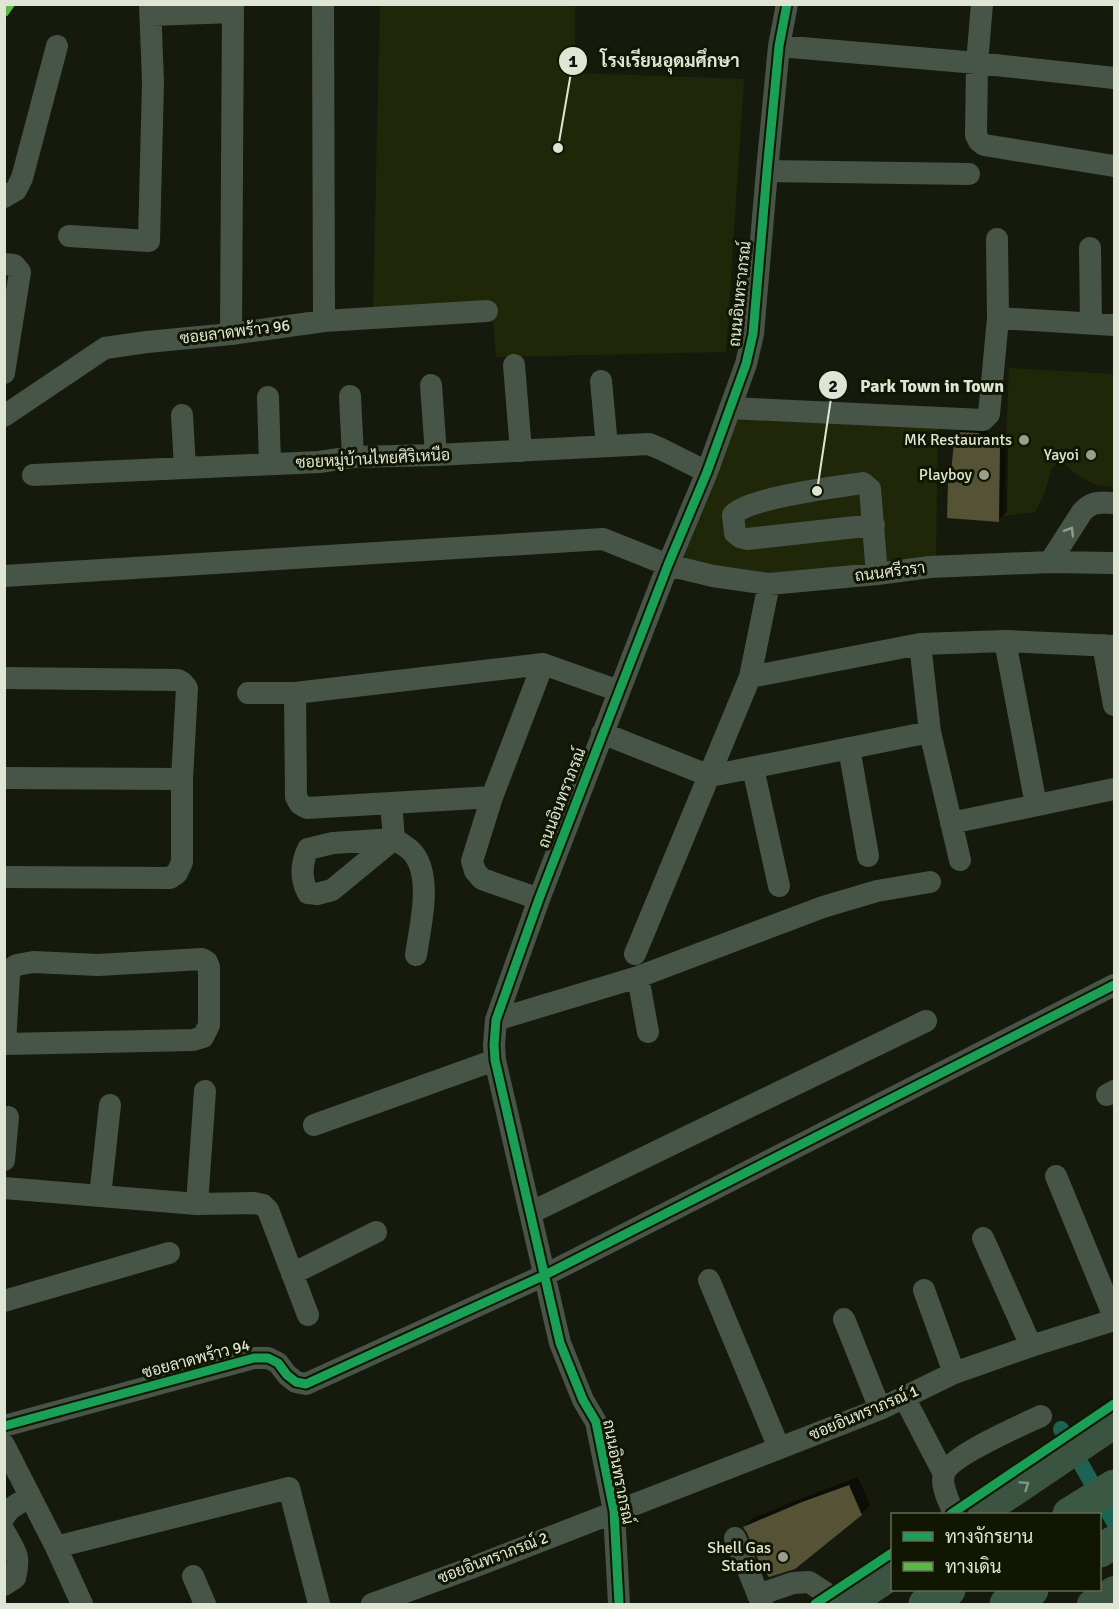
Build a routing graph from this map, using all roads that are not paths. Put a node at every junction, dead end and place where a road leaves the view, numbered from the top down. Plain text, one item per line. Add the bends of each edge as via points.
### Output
1 (323, 4) edge
2 (787, 4) edge
3 (982, 4) edge
4 (233, 8) edge
5 (151, 10) edge
6 (57, 46) dead end
7 (779, 46) junction
8 (977, 63) junction
9 (1114, 78) edge
10 (1114, 166) edge
11 (767, 171) junction
12 (969, 174) dead end
13 (4, 196) edge
14 (69, 236) dead end
15 (997, 239) dead end
16 (1090, 248) dead end
17 (4, 264) edge
18 (487, 311) dead end
19 (998, 318) junction
20 (324, 321) junction
21 (1091, 323) junction
22 (1114, 325) edge
23 (231, 334) junction
24 (514, 365) dead end
25 (4, 373) edge
26 (600, 381) dead end
27 (431, 385) dead end
28 (350, 396) dead end
29 (268, 397) dead end
30 (730, 408) junction
31 (182, 415) dead end
32 (4, 416) edge
33 (607, 446) junction
34 (521, 451) junction
35 (436, 455) junction
36 (353, 457) junction
37 (270, 464) junction
38 (185, 468) junction
39 (707, 472) junction
40 (33, 475) dead end
41 (1114, 503) edge
42 (874, 525) junction
43 (1050, 562) junction
44 (1114, 563) edge
45 (668, 565) junction
46 (877, 574) junction
47 (4, 576) edge
48 (769, 584) junction
49 (1005, 641) junction
50 (920, 644) junction
51 (1109, 645) edge
52 (543, 664) junction
53 (750, 677) junction
54 (4, 678) edge
55 (619, 691) junction
56 (248, 693) dead end
57 (295, 693) junction
58 (1114, 705) edge
59 (930, 732) junction
60 (602, 733) junction
61 (849, 748) junction
62 (753, 768) junction
63 (710, 776) junction
64 (4, 778) edge
65 (182, 779) junction
66 (1114, 789) edge
67 (492, 797) junction
68 (391, 802) junction
69 (1036, 805) junction
70 (951, 823) junction
71 (868, 856) dead end
72 (960, 860) dead end
73 (4, 877) edge
74 (930, 882) dead end
75 (779, 886) dead end
76 (539, 899) junction
77 (635, 954) dead end
78 (416, 955) dead end
79 (638, 977) junction
80 (1114, 985) edge
81 (496, 1020) junction
82 (926, 1021) dead end
83 (648, 1032) dead end
84 (5, 1044) edge
85 (495, 1060) junction
86 (205, 1091) dead end
87 (110, 1105) dead end
88 (8, 1117) dead end
89 (314, 1125) dead end
90 (4, 1160) edge
91 (1056, 1176) dead end
92 (4, 1188) edge
93 (100, 1196) junction
94 (197, 1204) junction
95 (530, 1213) junction
96 (376, 1232) dead end
97 (983, 1238) dead end
98 (169, 1253) dead end
99 (292, 1274) junction
100 (545, 1275) junction
101 (709, 1280) dead end
102 (924, 1290) dead end
103 (4, 1301) edge
104 (308, 1315) dead end
105 (844, 1319) dead end
106 (1114, 1319) edge
107 (1031, 1346) junction
108 (954, 1373) junction
109 (904, 1397) junction
110 (880, 1409) junction
111 (1041, 1416) dead end
112 (1114, 1425) edge
113 (4, 1426) edge
114 (4, 1445) edge
115 (779, 1448) junction
116 (944, 1474) junction
117 (1114, 1486) edge
118 (30, 1496) junction
119 (614, 1511) junction
120 (953, 1513) edge
121 (985, 1513) edge
122 (1073, 1513) edge
123 (4, 1517) edge
124 (4, 1531) edge
125 (735, 1538) dead end
126 (1114, 1542) edge
127 (56, 1547) junction
128 (1101, 1550) edge
129 (193, 1576) dead end
130 (891, 1577) edge
131 (4, 1585) edge
132 (947, 1591) edge
133 (1030, 1591) edge
134 (760, 1600) edge
135 (854, 1602) edge
136 (82, 1605) edge
137 (205, 1605) edge
138 (319, 1605) edge
139 (372, 1605) edge
140 (619, 1605) edge
141 (925, 1605) edge
142 (1006, 1605) edge

1 - 20 street
2 - 7 street, ถนนอินทราภรณ์
3 - 8 street
4 - 5 street
4 - 23 street
5 - 14 street via 149,241
6 - 13 street via 22,178 16,190
7 - 8 street
7 - 11 street, ถนนอินทราภรณ์
8 - 9 street
8 - 10 street via 976,135 984,145
11 - 12 street
11 - 30 street, ถนนอินทราภรณ์ via 753,334
15 - 19 street
16 - 21 street
17 - 25 street via 14,265 20,272
18 - 20 street, ซอยลาดพร้าว 96
19 - 21 street
19 - 30 street via 990,414 983,420
20 - 23 street, ซอยลาดพร้าว 96
21 - 22 street
23 - 32 street, ซอยลาดพร้าว 96 via 105,348
24 - 34 street
26 - 33 street
27 - 35 street
28 - 36 street
29 - 37 street
30 - 39 street, ถนนอินทราภรณ์
31 - 38 street
33 - 34 street, ซอยหมู่บ้านไทยศิริเหนือ
33 - 39 street, ซอยหมู่บ้านไทยศิริเหนือ via 648,444
34 - 35 street, ซอยหมู่บ้านไทยศิริเหนือ
35 - 36 street, ซอยหมู่บ้านไทยศิริเหนือ
36 - 37 street, ซอยหมู่บ้านไทยศิริเหนือ
37 - 38 street, ซอยหมู่บ้านไทยศิริเหนือ
38 - 40 street, ซอยหมู่บ้านไทยศิริเหนือ
39 - 45 street, ถนนอินทราภรณ์
43 -> 41 street via 1087,506 1094,502
42 - 42 street via 870,489 863,483 762,501 733,515 735,533 747,539
42 - 46 street
43 - 44 street, ถนนศรีวรา
43 - 46 street, ถนนศรีวรา via 930,567
45 - 47 street, ถนนศรีวรา via 603,539
45 - 48 street, ถนนศรีวรา
45 - 55 street, ถนนอินทราภรณ์
46 - 48 street, ถนนศรีวรา
48 - 53 street
49 - 50 street
49 - 51 street
49 - 69 street
50 - 53 street
50 - 59 street
51 - 58 street
52 - 55 street
52 - 57 street
52 - 67 street
53 - 63 street
54 - 65 street via 178,680 186,688
55 - 60 street, ถนนอินทราภรณ์
56 - 57 street
57 - 68 street via 296,797 300,804 308,808
59 - 61 street
59 - 70 street
60 - 63 street
60 - 76 street, ถนนอินทราภรณ์
61 - 62 street
61 - 71 street
62 - 63 street
62 - 75 street
63 - 77 street
64 - 65 street
65 - 73 street via 182,862 170,878
66 - 69 street
67 - 68 street
67 - 76 street via 472,861 475,871 482,879
68 - 78 street via 394,839 413,853 425,887
69 - 70 street
70 - 72 street
74 - 79 street via 878,891 823,907
76 - 81 street, ถนนอินทราภรณ์
79 - 81 street
79 - 83 street
80 - 100 street, ซอยลาดพร้าว 94
81 - 85 street, ถนนอินทราภรณ์
82 - 95 street
84 - 84 street via 203,1037 208,1025 209,967 202,959 17,965 9,975
85 - 89 street
85 - 95 street, ถนนอินทราภรณ์
86 - 94 street
87 - 93 street
88 - 90 street
91 - 106 street
92 - 93 street
93 - 94 street
94 - 99 street via 263,1205
95 - 100 street, ถนนอินทราภรณ์
96 - 99 street
97 - 107 street
98 - 103 street
99 - 104 street
100 - 113 street, ซอยลาดพร้าว 94 via 306,1384 286,1375 278,1363 254,1358
100 - 119 street, ถนนอินทราภรณ์ via 560,1343 596,1422
101 - 115 street
102 - 108 street
105 - 110 street
106 - 107 street, ซอยอินทราภรณ์ 1
107 - 108 street, ซอยอินทราภรณ์ 1
108 - 109 street, ซอยอินทราภรณ์ 1
109 - 110 street, ซอยอินทราภรณ์ 1
109 - 116 street
110 - 115 street, ซอยอินทราภรณ์ 1
111 - 116 street via 969,1452
121 -> 112 main road
114 - 118 street
115 - 119 street, ซอยอินทราภรณ์ 1
116 - 120 street via 944,1488
117 - 122 highway
118 - 123 street
118 - 127 street
119 - 139 street, ซอยอินทราภรณ์ 2
119 - 140 street, ถนนอินทราภรณ์
124 - 131 street via 19,1564 15,1578
125 - 134 street
126 - 128 highway
127 - 136 street
127 - 138 street via 288,1488
129 - 137 street
130 - 135 main road
132 - 141 highway
133 - 142 highway
134 - 135 street via 793,1583 809,1582

